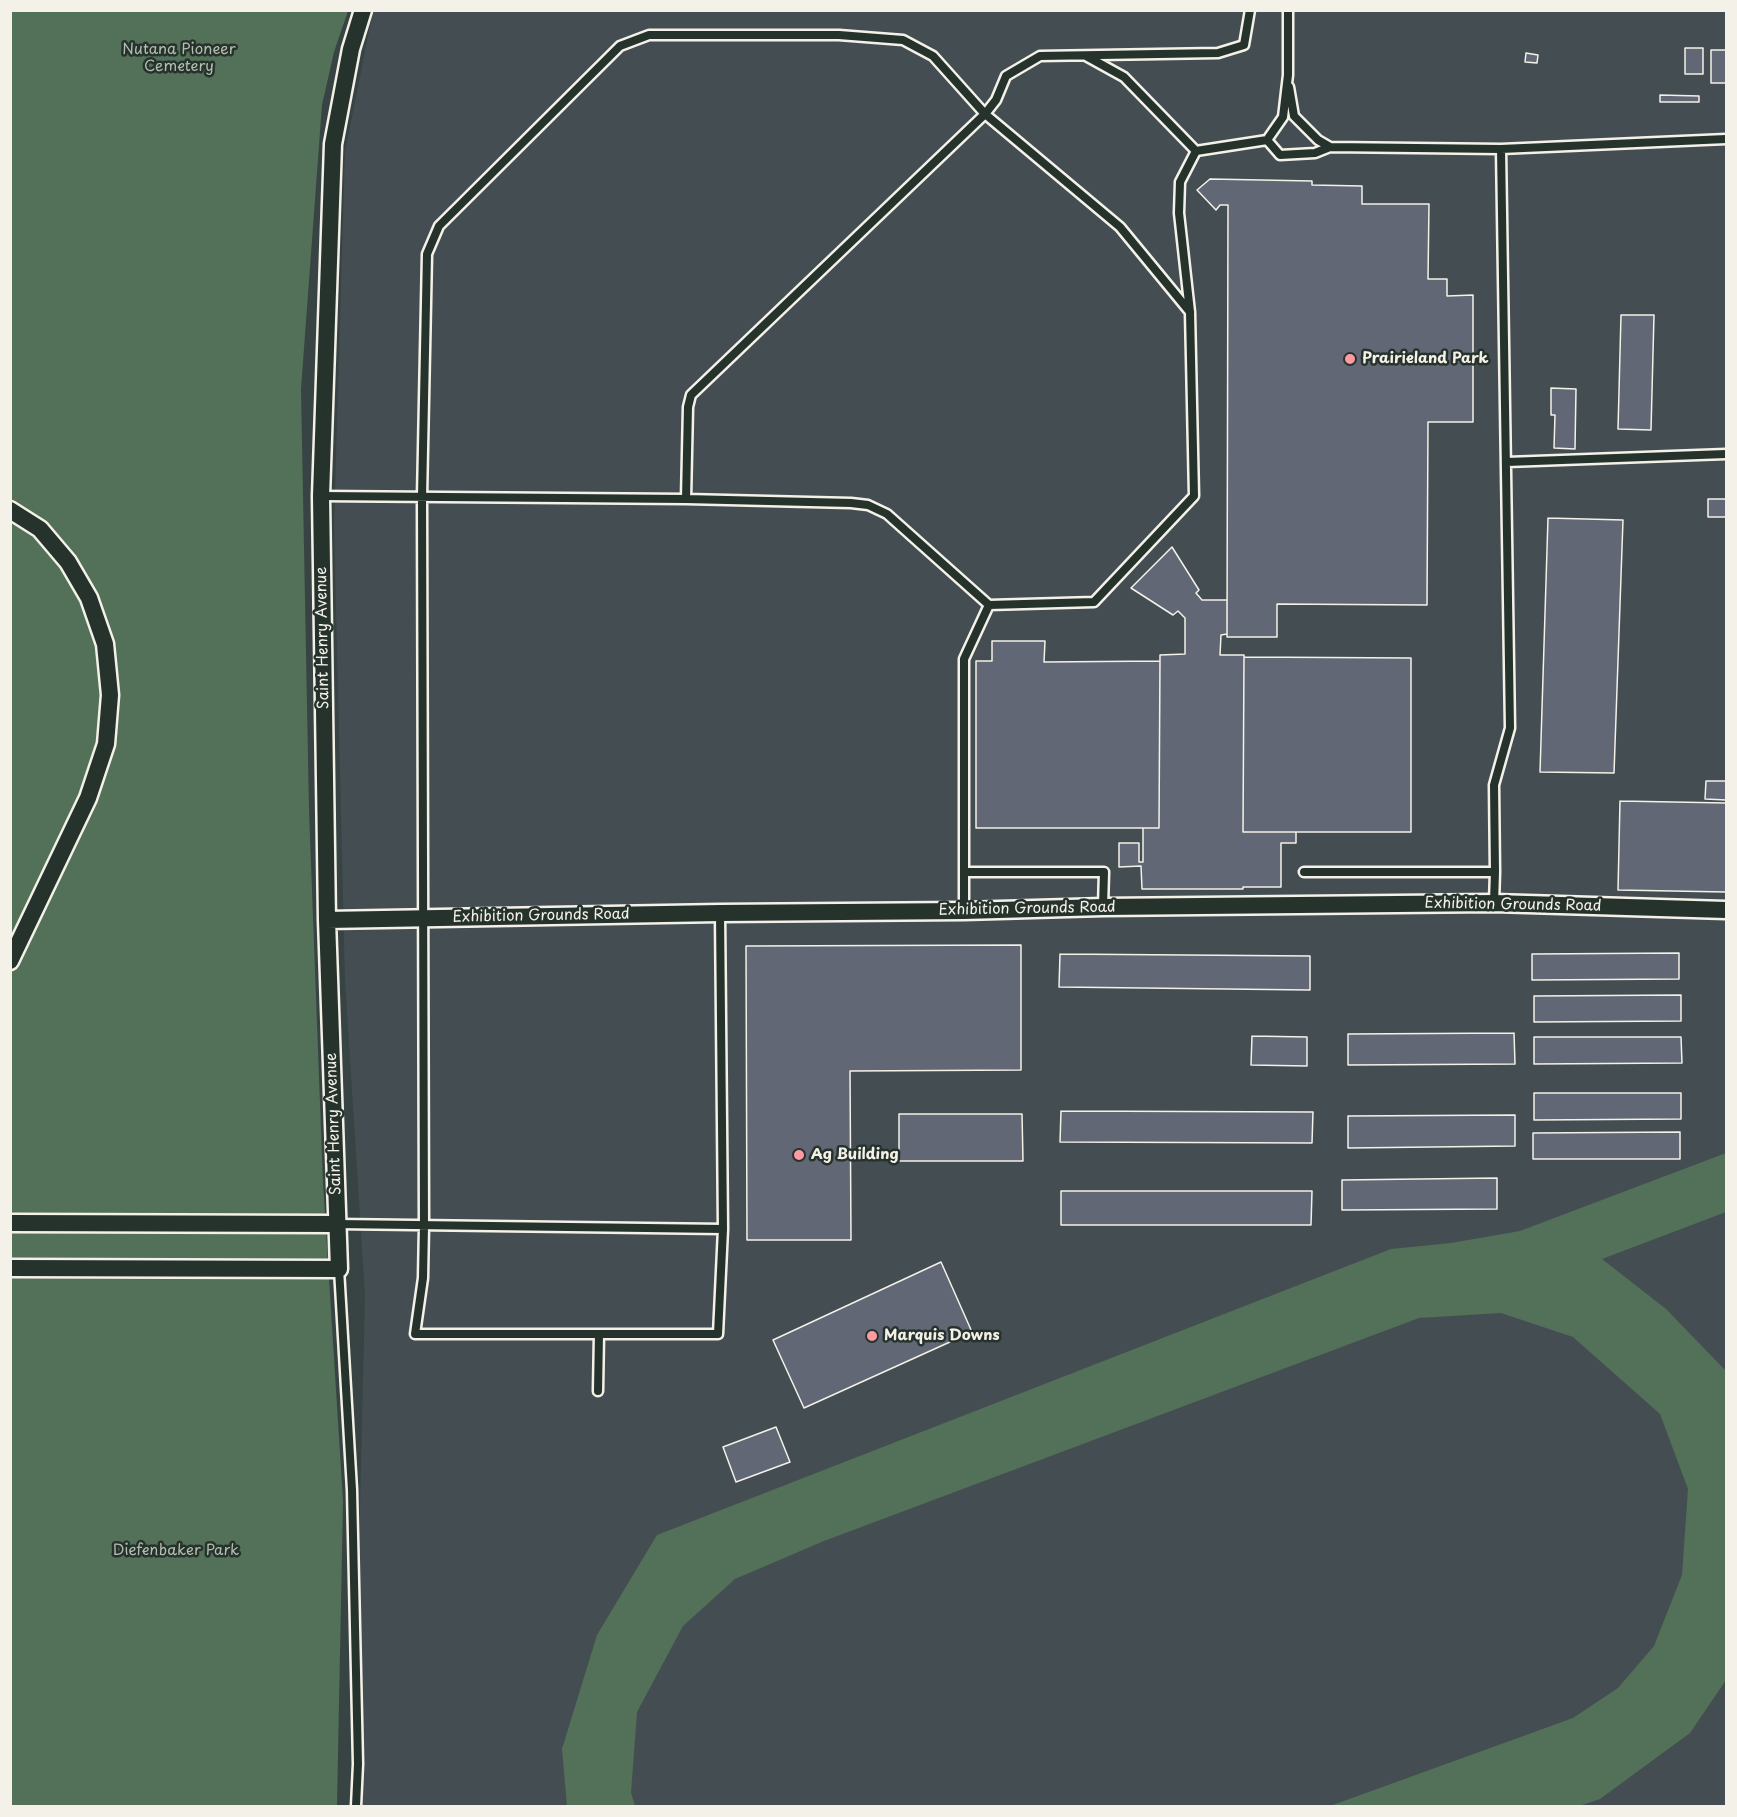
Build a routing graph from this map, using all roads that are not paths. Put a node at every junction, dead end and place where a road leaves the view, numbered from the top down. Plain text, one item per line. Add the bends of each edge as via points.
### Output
1 (363, 10) edge
2 (1250, 10) edge
3 (1288, 10) edge
4 (1084, 55) junction
5 (1288, 75) junction
6 (985, 114) junction
7 (1726, 139) edge
8 (1267, 140) junction
9 (1330, 147) junction
10 (1501, 149) junction
11 (1196, 151) junction
12 (1190, 312) junction
13 (1726, 454) edge
14 (1507, 462) junction
15 (321, 496) junction
16 (422, 497) junction
17 (686, 499) junction
18 (10, 510) edge
19 (989, 605) junction
20 (963, 872) junction
21 (1304, 872) dead end
22 (1495, 872) junction
23 (1494, 903) junction
24 (1103, 907) junction
25 (1726, 910) edge
26 (964, 911) junction
27 (720, 913) junction
28 (424, 918) junction
29 (327, 920) junction
30 (10, 961) edge
31 (10, 1222) edge
32 (338, 1224) junction
33 (424, 1226) junction
34 (723, 1229) junction
35 (10, 1268) edge
36 (339, 1269) junction
37 (599, 1334) junction
38 (598, 1391) dead end
39 (356, 1806) edge

1 - 15 street, Saint Henry Avenue via 351,49 333,144
2 - 4 lane via 1244,45 1218,53
3 - 5 lane
4 - 6 lane via 1040,56 1006,76
4 - 11 lane via 1124,77
5 - 8 lane via 1283,117
5 - 9 lane via 1293,116
6 - 12 lane via 1120,227
6 - 16 lane via 933,56 903,40 839,35 649,35 620,46 440,226 426,254
6 - 17 lane via 691,395
7 - 10 lane
8 - 9 lane via 1280,155 1315,153
8 - 11 lane
9 - 10 lane
10 - 14 lane
11 - 12 lane via 1180,182 1179,213
12 - 19 lane via 1194,496 1094,602
13 - 14 lane
14 - 22 lane via 1510,728 1494,785
15 - 16 lane
15 - 29 street, Saint Henry Avenue
16 - 17 lane
16 - 28 lane
17 - 19 lane via 868,505 887,514
18 - 30 street via 40,529 68,562 89,598 105,644 110,695 106,744 88,798
19 - 20 lane via 963,659
20 - 24 lane via 1104,872
20 - 26 lane
21 - 22 lane
22 - 23 lane
23 - 24 street, Exhibition Grounds Road
23 - 25 street, Exhibition Grounds Road
24 - 26 street, Exhibition Grounds Road
26 - 27 street, Exhibition Grounds Road
27 - 28 street, Exhibition Grounds Road
27 - 34 lane
28 - 29 street, Exhibition Grounds Road
28 - 33 lane
29 - 32 street, Saint Henry Avenue
31 - 32 street
32 - 33 lane
32 - 36 street, Saint Henry Avenue
33 - 34 lane
33 - 37 lane via 423,1278 415,1334
34 - 37 lane via 718,1334
35 - 36 street
36 - 39 lane via 352,1490
37 - 38 lane

